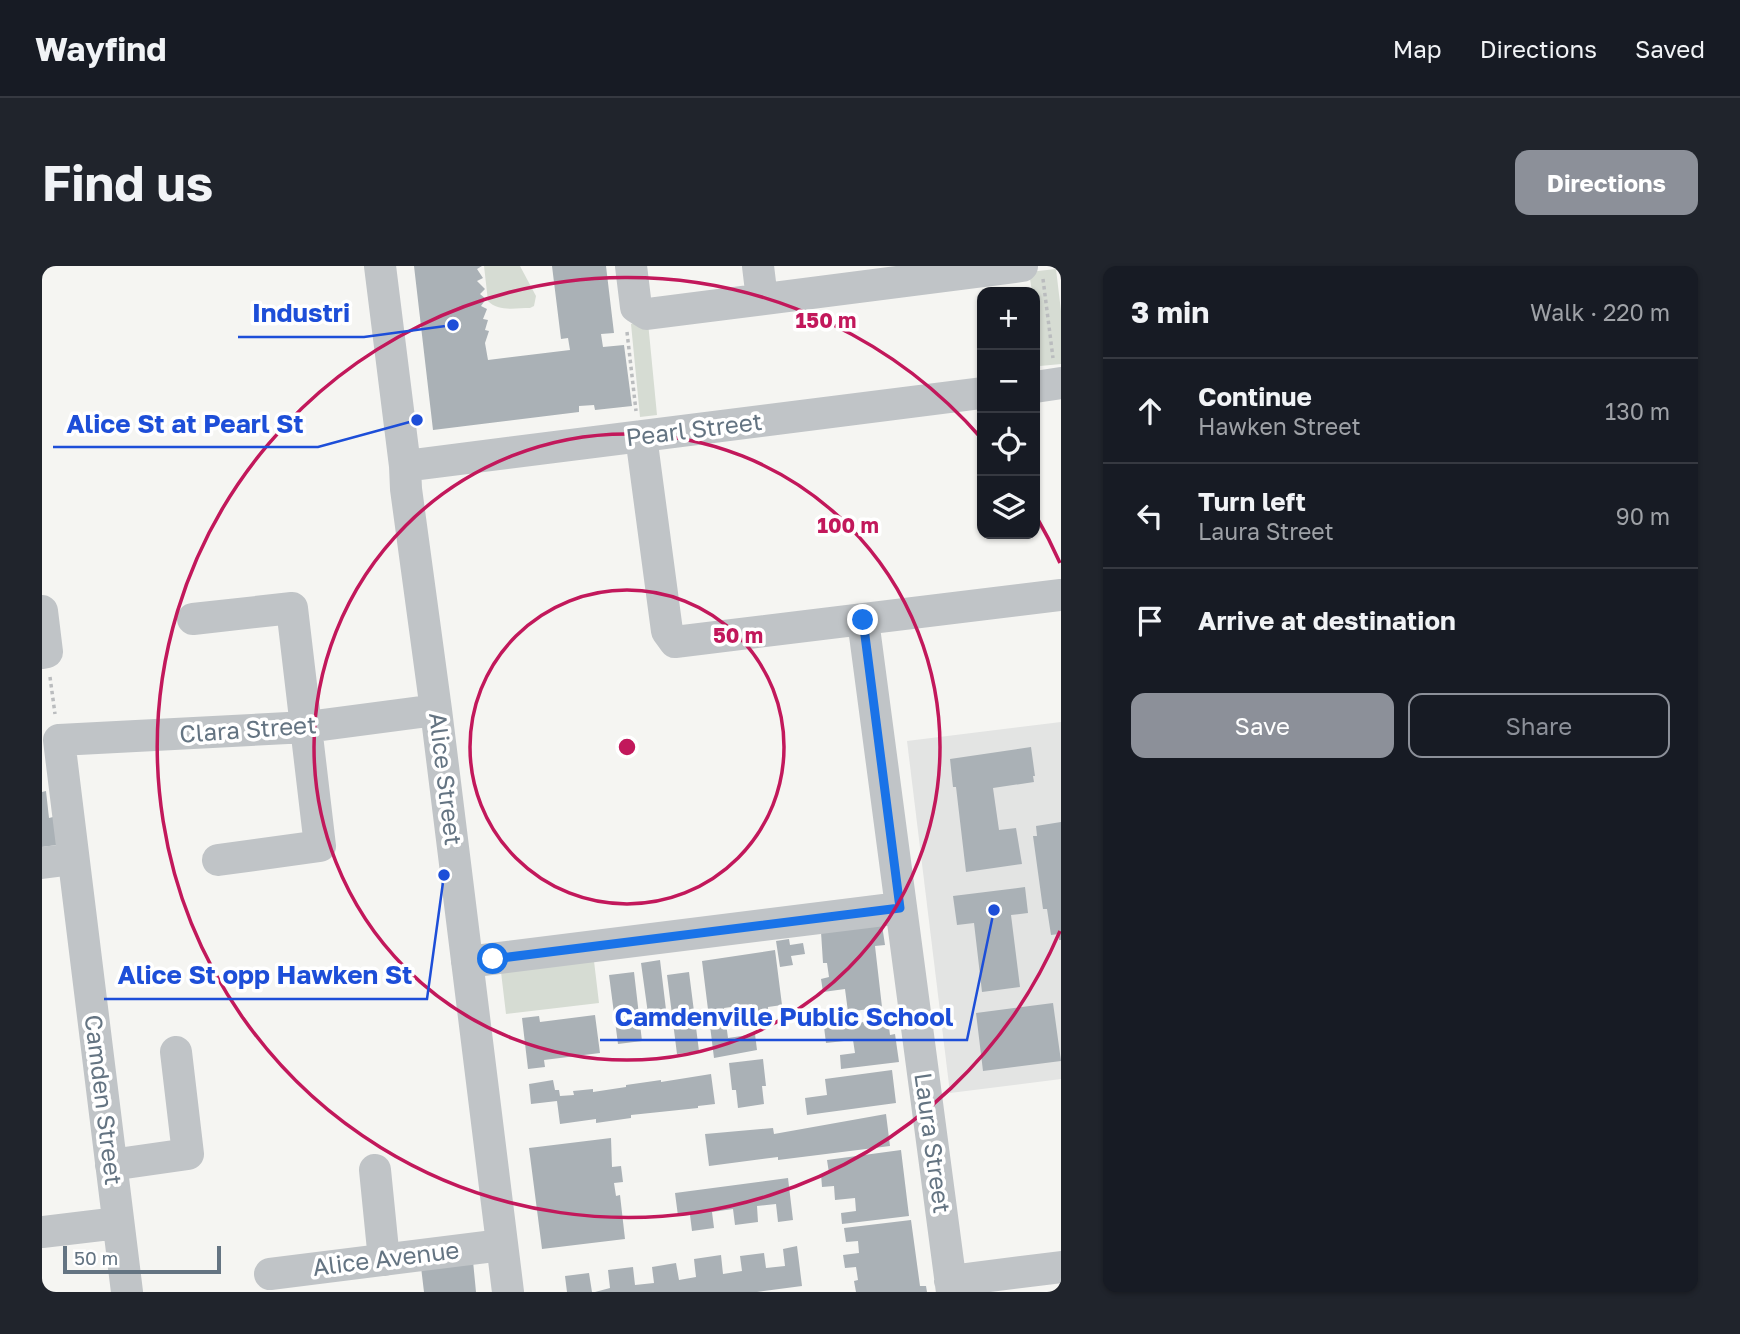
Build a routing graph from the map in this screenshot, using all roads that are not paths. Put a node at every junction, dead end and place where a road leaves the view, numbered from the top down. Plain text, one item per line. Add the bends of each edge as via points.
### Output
1 (380, 266) edge
2 (631, 266) edge
3 (758, 266) edge
4 (1020, 270) edge
5 (882, 275) edge
6 (762, 299) junction
7 (977, 394) edge
8 (639, 428) junction
9 (405, 466) junction
10 (1061, 595) edge
11 (42, 611) edge
12 (192, 619) dead end
13 (863, 620) junction
14 (44, 653) edge
15 (436, 710) junction
16 (307, 727) junction
17 (59, 740) joint
18 (73, 859) junction
19 (218, 860) dead end
20 (42, 863) edge
21 (900, 908) junction
22 (467, 962) junction
23 (176, 1052) dead end
24 (111, 1165) junction
25 (374, 1170) dead end
26 (118, 1223) junction
27 (42, 1232) edge
28 (502, 1245) junction
29 (384, 1260) junction
30 (1061, 1267) edge
31 (271, 1274) dead end
32 (951, 1286) edge
33 (127, 1292) edge
34 (508, 1292) edge

1 - 9 street, Alice Street
2 - 6 street via 637,322
3 - 6 street
4 - 5 street
5 - 6 street
7 - 8 street, Pearl Street
8 - 9 street, Pearl Street
8 - 13 street via 671,639 680,643
9 - 15 street, Alice Street
10 - 13 street
11 - 14 street
12 - 16 street via 292,608
13 - 21 street, Laura Street
15 - 16 street, Clara Street
15 - 22 street, Alice Street
16 - 17 street, Clara Street
16 - 19 street via 320,846
17 - 18 street, Camden Street
18 - 20 street
18 - 24 street, Camden Street
21 - 22 street
21 - 32 street, Laura Street
22 - 28 street, Alice Street
23 - 24 street via 188,1154
24 - 26 street, Camden Street
25 - 29 street
26 - 27 street
26 - 33 street, Camden Street
28 - 29 street, Alice Avenue
28 - 34 street, Alice Street
29 - 31 street, Alice Avenue
30 - 32 street

